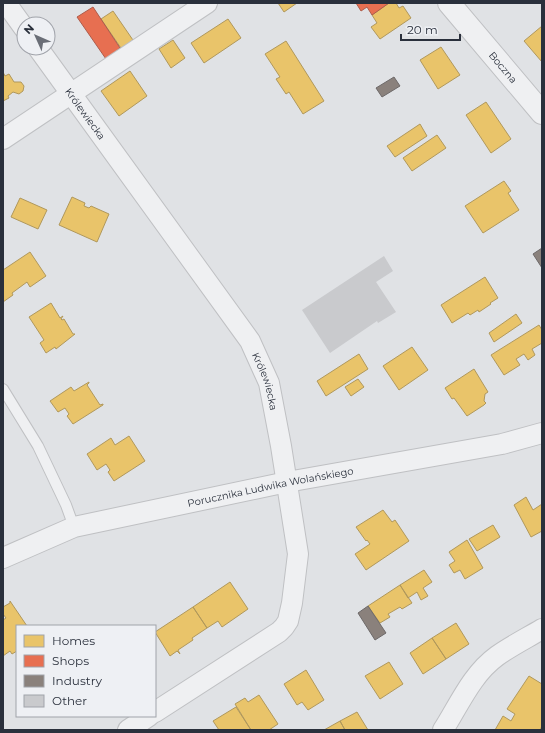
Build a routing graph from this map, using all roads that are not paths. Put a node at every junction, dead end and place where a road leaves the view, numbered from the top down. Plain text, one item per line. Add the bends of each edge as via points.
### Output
1 (6, 3) edge
2 (207, 3) edge
3 (450, 3) edge
4 (16, 17) edge
5 (44, 56) edge
6 (71, 94) junction
7 (542, 113) edge
8 (3, 139) edge
9 (3, 390) edge
10 (542, 433) edge
11 (287, 482) junction
12 (74, 527) junction
13 (3, 558) edge
14 (542, 629) edge
15 (156, 711) edge
16 (148, 717) edge
17 (128, 730) edge
18 (443, 730) edge

1 - 4 street
2 - 6 street
3 - 7 street, Boczna
5 - 6 street, Królewiecka
6 - 8 street
6 - 11 street, Królewiecka via 250,341 269,383
9 - 12 lane via 38,446
10 - 11 street, Porucznika Ludwika Wolańskiego via 502,444
11 - 12 street, Porucznika Ludwika Wolańskiego
11 - 15 street, Królewiecka via 298,554 288,621 279,632
12 - 13 street, Porucznika Ludwika Wolańskiego
14 - 18 street via 485,666
16 - 17 street

